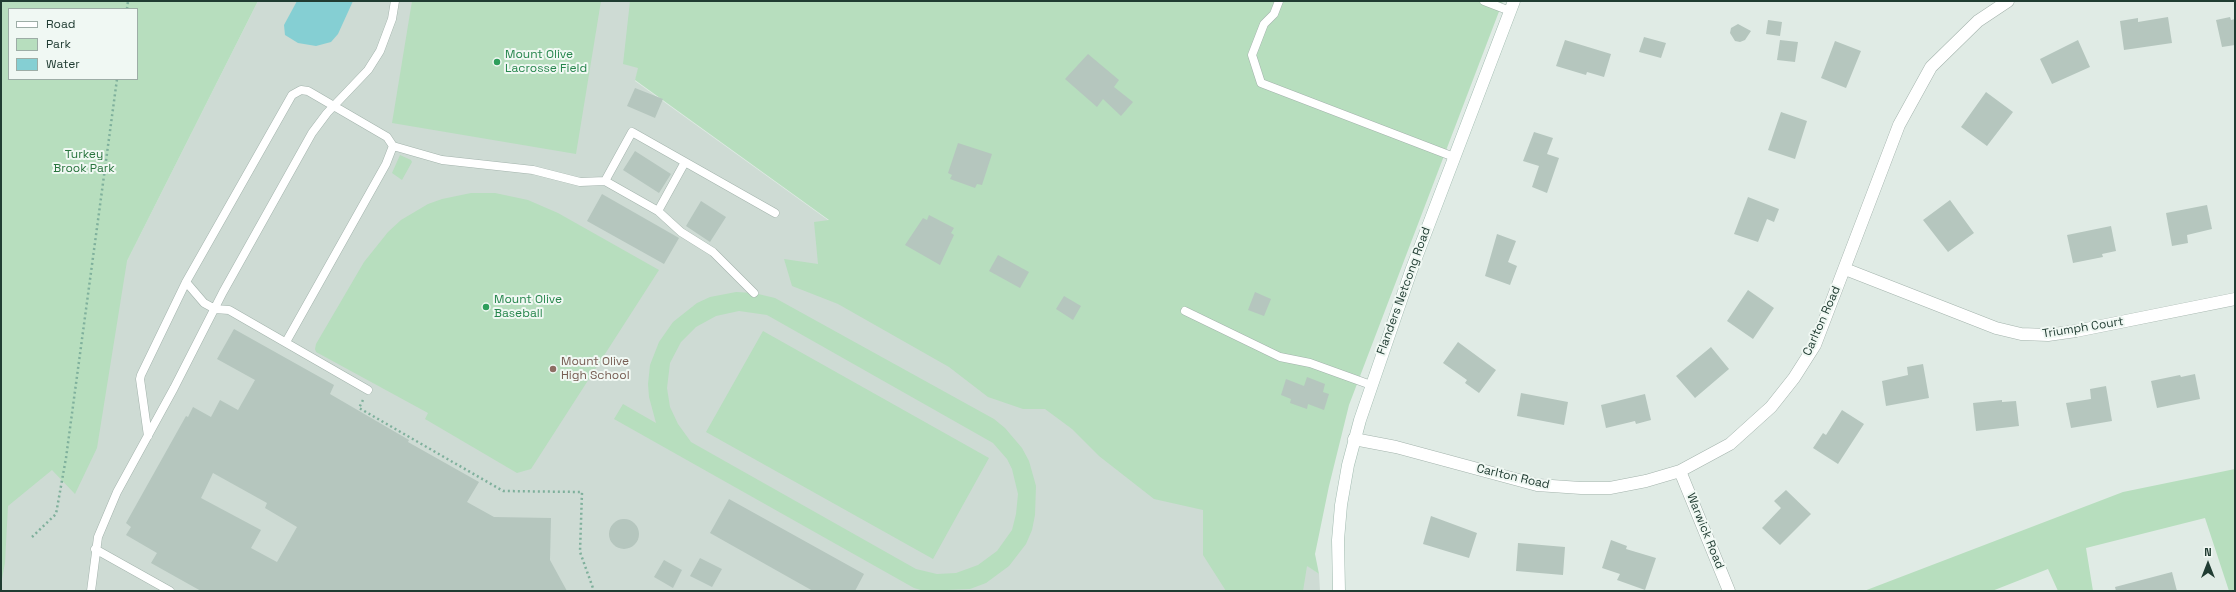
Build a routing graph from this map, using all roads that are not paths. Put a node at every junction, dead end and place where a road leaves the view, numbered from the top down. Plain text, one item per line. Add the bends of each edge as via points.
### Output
1 (396, 1) edge
2 (1279, 1) edge
3 (1484, 1) edge
4 (2008, 1) edge
5 (1512, 6) edge
6 (334, 105) junction
7 (393, 146) junction
8 (1454, 156) junction
9 (685, 162) junction
10 (605, 181) junction
11 (658, 211) junction
12 (774, 213) dead end
13 (1845, 269) junction
14 (186, 282) junction
15 (754, 293) dead end
16 (2235, 299) edge
17 (215, 308) junction
18 (1185, 311) dead end
19 (286, 342) junction
20 (1371, 385) junction
21 (368, 390) road end
22 (148, 436) junction
23 (1354, 439) junction
24 (1680, 471) junction
25 (95, 549) junction
26 (91, 591) edge
27 (170, 591) edge
28 (1339, 591) edge
29 (1729, 591) edge

1 - 6 lane via 385,40 374,60
2 - 8 lane via 1274,14 1264,24 1252,55 1261,83
3 - 5 lane
4 - 13 street, Carlton Road via 1978,21 1931,67 1899,124
5 - 8 street, Flanders Netcong Road
6 - 7 lane via 387,137
6 - 14 lane via 308,91 292,95
6 - 17 lane via 312,133
7 - 10 lane via 442,160 533,170 580,182
7 - 19 lane via 386,164
8 - 20 street, Flanders Netcong Road
9 - 10 lane via 632,132
9 - 11 lane
9 - 12 lane
10 - 11 lane
11 - 15 lane via 681,232 713,252
13 - 16 street, Triumph Court via 1996,328 2034,335 2076,330
13 - 24 street, Carlton Road via 1815,345 1771,407 1730,444
14 - 17 lane via 204,303
14 - 22 lane via 140,379
17 - 19 lane via 229,310
17 - 22 lane
18 - 20 lane via 1280,357 1310,363
19 - 21 lane
20 - 23 street, Flanders Netcong Road
22 - 25 lane via 111,504
23 - 24 street, Carlton Road via 1396,447 1536,485 1552,487 1610,488
23 - 28 street, Flanders Netcong Road via 1339,522
24 - 29 street, Warwick Road
25 - 26 lane
25 - 27 lane

